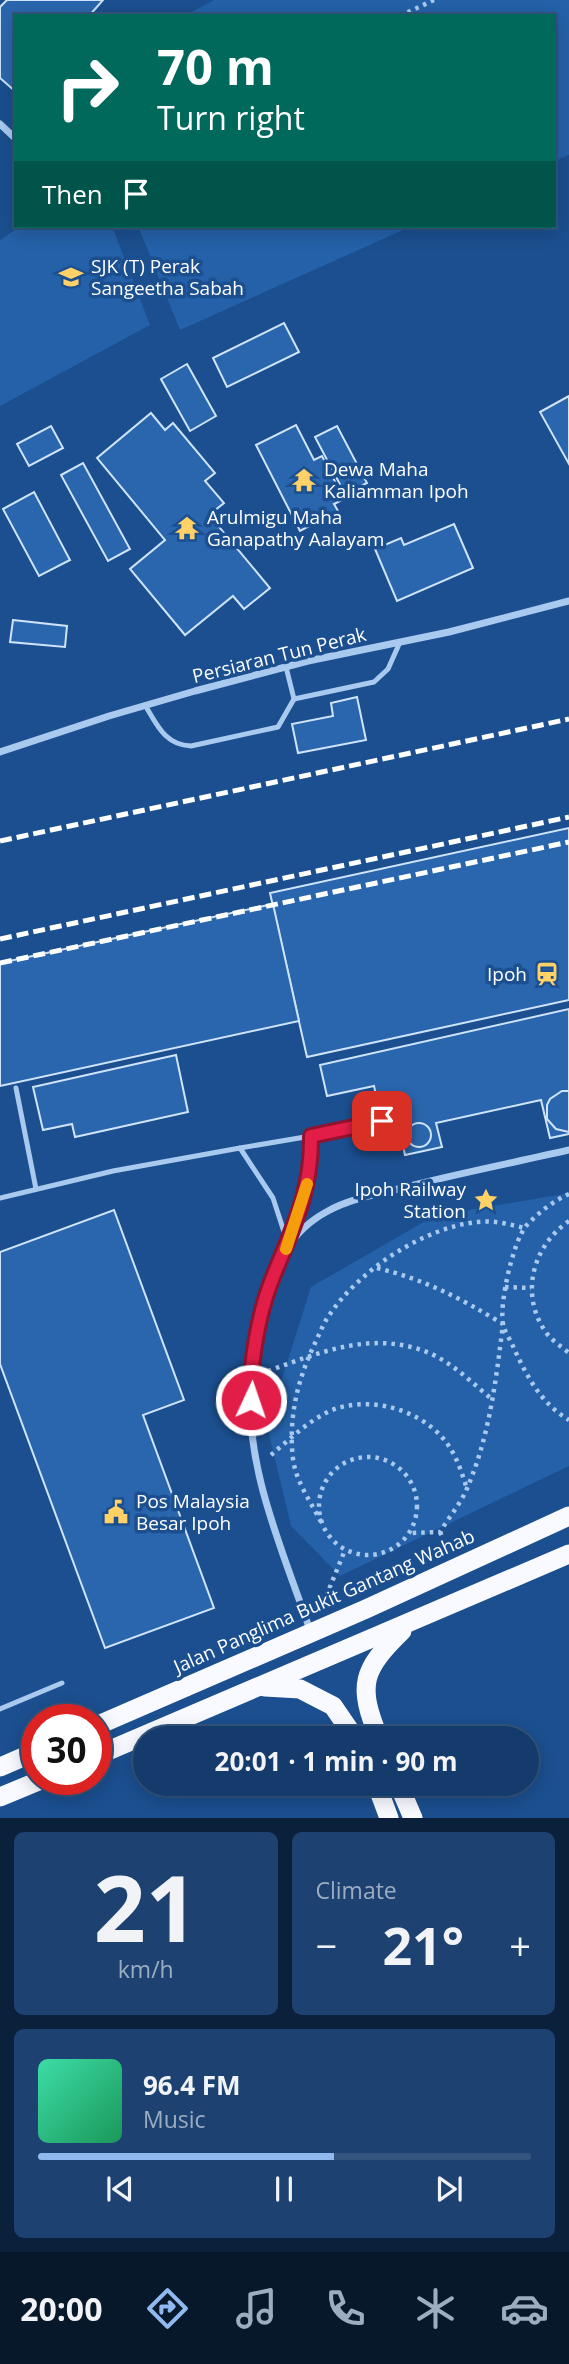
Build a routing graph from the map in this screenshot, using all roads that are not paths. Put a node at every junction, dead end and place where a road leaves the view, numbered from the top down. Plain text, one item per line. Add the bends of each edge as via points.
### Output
1 (0, 124) edge
2 (14, 137) edge
3 (569, 601) edge
4 (400, 642) junction
5 (286, 667) junction
6 (294, 699) junction
7 (145, 705) junction
8 (0, 752) edge
9 (16, 1088) dead end
10 (382, 1121) dead end
11 (311, 1136) junction
12 (240, 1148) junction
13 (569, 1150) edge
14 (36, 1189) junction
15 (0, 1198) edge
16 (288, 1244) junction
17 (569, 1516) edge
18 (569, 1554) edge
19 (410, 1623) junction
20 (311, 1633) junction
21 (62, 1683) dead end
22 (260, 1687) junction
23 (0, 1709) edge
24 (112, 1719) edge
25 (347, 1726) edge
26 (375, 1726) edge
27 (112, 1749) edge
28 (21, 1758) edge
29 (0, 1767) edge
30 (21, 1788) edge
31 (380, 1796) edge
32 (404, 1796) edge
33 (0, 1797) edge
34 (388, 1818) edge
35 (413, 1818) edge

1 - 2 street
3 - 4 street, Persiaran Tun Perak
4 - 5 street, Persiaran Tun Perak
4 - 6 lane via 388,669 374,682
5 - 6 lane
5 - 7 street, Persiaran Tun Perak
6 - 7 lane via 278,727 191,746 171,742
7 - 8 street, Persiaran Tun Perak
9 - 14 lane
10 - 11 lane
11 - 12 lane
11 - 16 lane via 311,1165
12 - 14 lane
12 - 16 lane via 273,1198
13 - 16 street via 346,1202 307,1225
14 - 15 lane
16 - 20 street via 270,1284 257,1336 251,1422 271,1517
17 - 20 highway, Jalan Panglima Bukit Gantang Wahab
18 - 19 highway
19 - 22 highway
19 - 26 highway via 372,1664 365,1691
20 - 24 highway, Jalan Panglima Bukit Gantang Wahab
21 - 23 lane
22 - 25 highway via 300,1689 333,1706
22 - 27 highway
28 - 29 highway
30 - 33 highway
31 - 34 highway
32 - 35 highway

